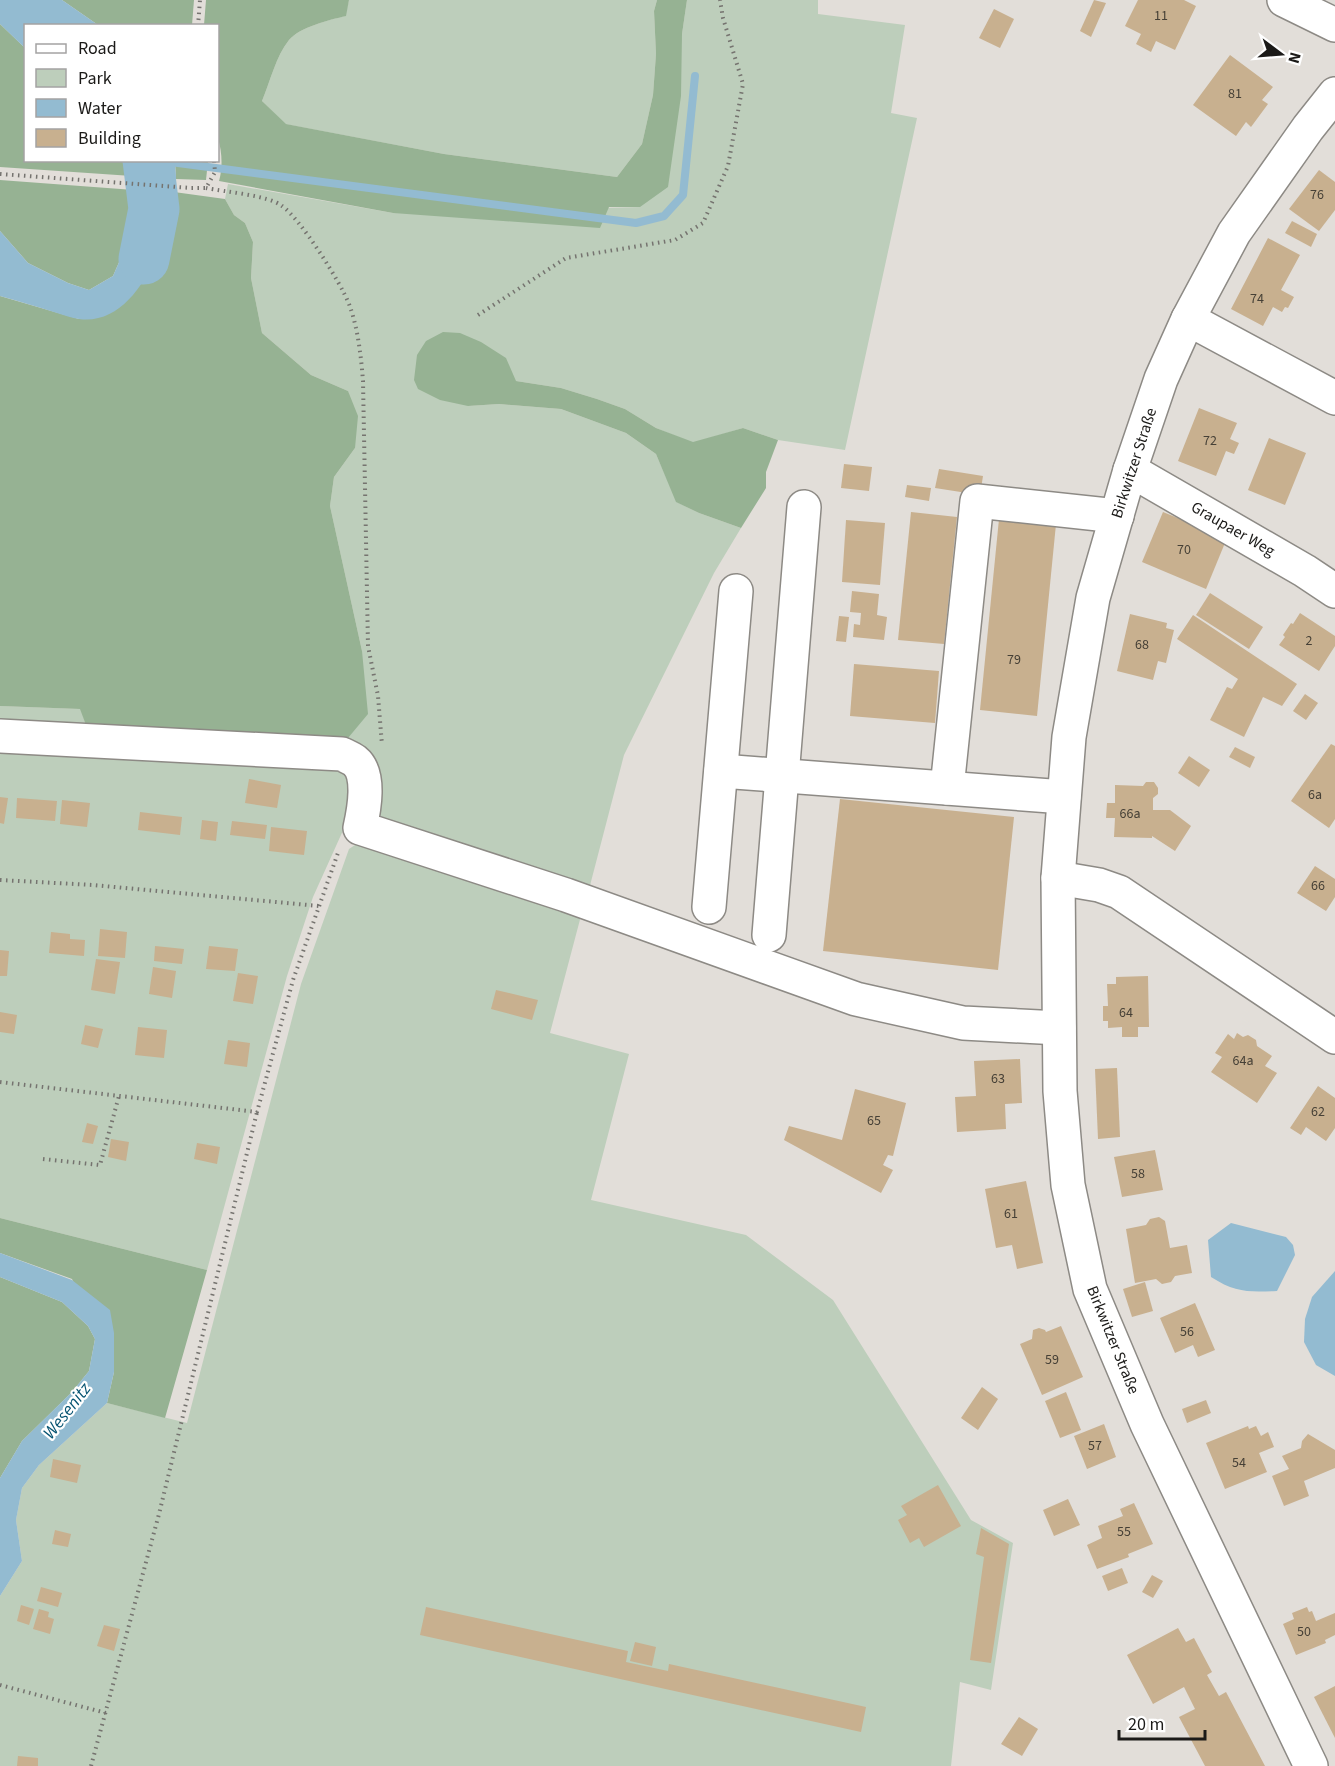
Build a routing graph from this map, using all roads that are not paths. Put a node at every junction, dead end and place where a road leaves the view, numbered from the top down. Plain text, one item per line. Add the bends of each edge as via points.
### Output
1 (1284, 0) edge
2 (1335, 25) edge
3 (1335, 94) edge
4 (1188, 319) junction
5 (1335, 398) edge
6 (1130, 470) junction
7 (804, 507) dead end
8 (1117, 516) junction
9 (736, 591) dead end
10 (1335, 591) edge
11 (0, 736) edge
12 (721, 771) junction
13 (782, 776) junction
14 (948, 788) junction
15 (1064, 797) junction
16 (1058, 878) junction
17 (709, 907) dead end
18 (769, 935) dead end
19 (1059, 1028) junction
20 (1335, 1036) edge
21 (1311, 1766) edge

1 - 2 street
3 - 4 street, Birkwitzer Straße via 1234,233
4 - 5 street
4 - 6 street, Birkwitzer Straße via 1161,379
6 - 8 street, Birkwitzer Straße
6 - 10 street, Graupaer Weg
7 - 13 street
8 - 14 street via 977,501 943,749
8 - 15 street, Birkwitzer Straße via 1093,598 1069,737
9 - 12 street
11 - 19 street via 342,753 357,762 363,774 365,803 360,828 566,895 856,999 963,1023
12 - 13 street
12 - 17 street
13 - 14 street
13 - 18 street
14 - 15 street
15 - 16 street, Birkwitzer Straße
16 - 19 street, Birkwitzer Straße
16 - 20 street via 1119,892
19 - 21 street, Birkwitzer Straße via 1068,1185 1090,1289 1147,1424

